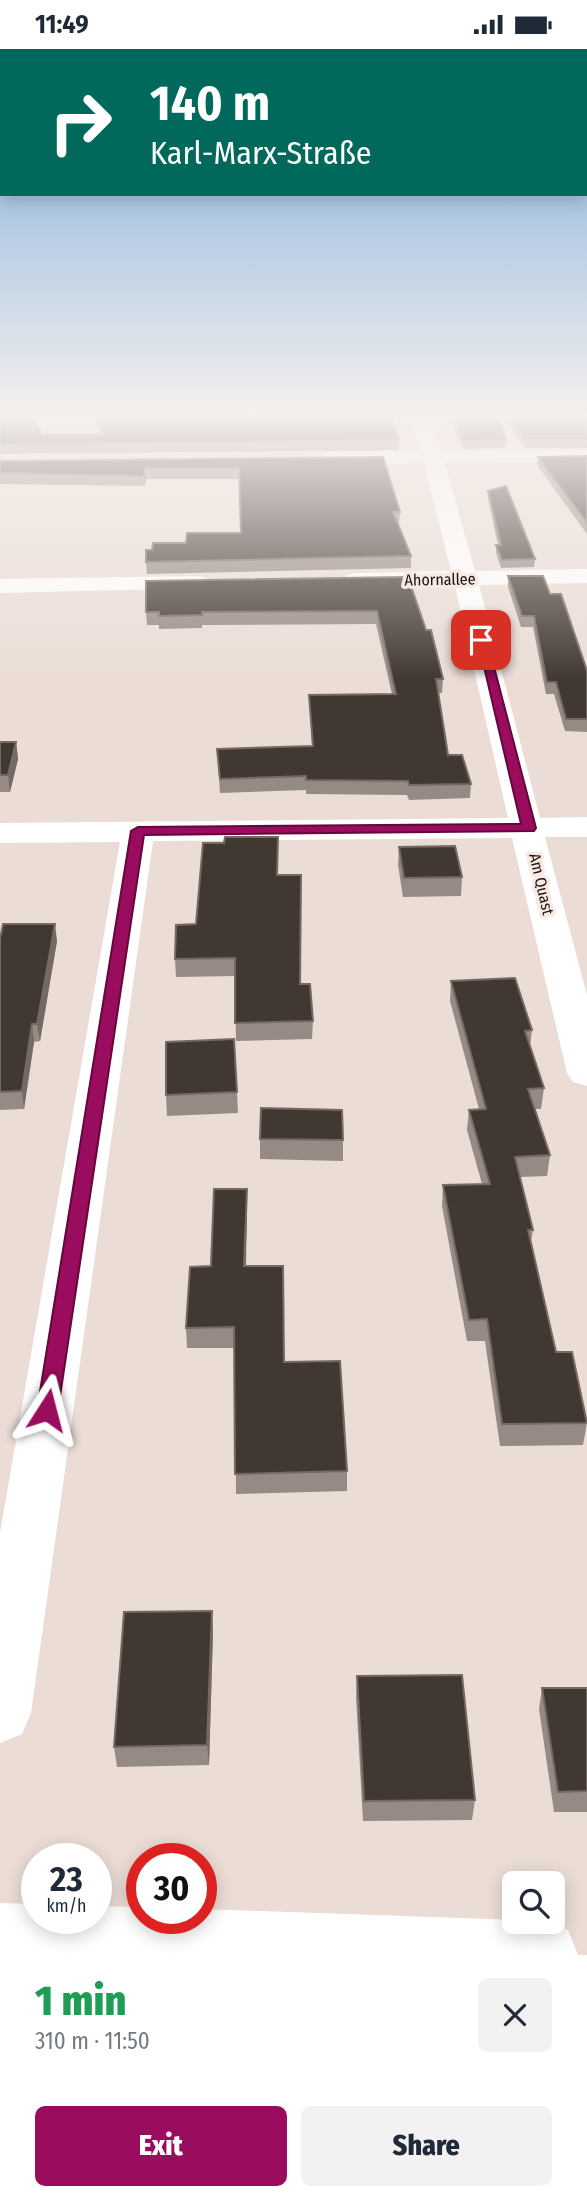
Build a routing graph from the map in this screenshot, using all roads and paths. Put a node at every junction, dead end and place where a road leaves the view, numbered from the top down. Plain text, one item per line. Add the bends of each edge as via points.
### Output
1 (445, 502) edge
2 (587, 576) edge
3 (466, 578) junction
4 (334, 580) edge
5 (223, 582) edge
6 (0, 586) edge
7 (587, 827) edge
8 (529, 828) junction
9 (138, 831) junction
10 (0, 833) edge
11 (587, 1073) edge
12 (0, 1713) edge
13 (0, 1938) edge
14 (543, 1955) edge

1 - 3 street, Am Quast
2 - 3 street, Ahornallee
3 - 4 street, Ahornallee
3 - 8 street, Am Quast
5 - 6 street
7 - 8 street
8 - 9 street
8 - 11 street, Am Quast
9 - 10 street
9 - 12 street
13 - 14 street

